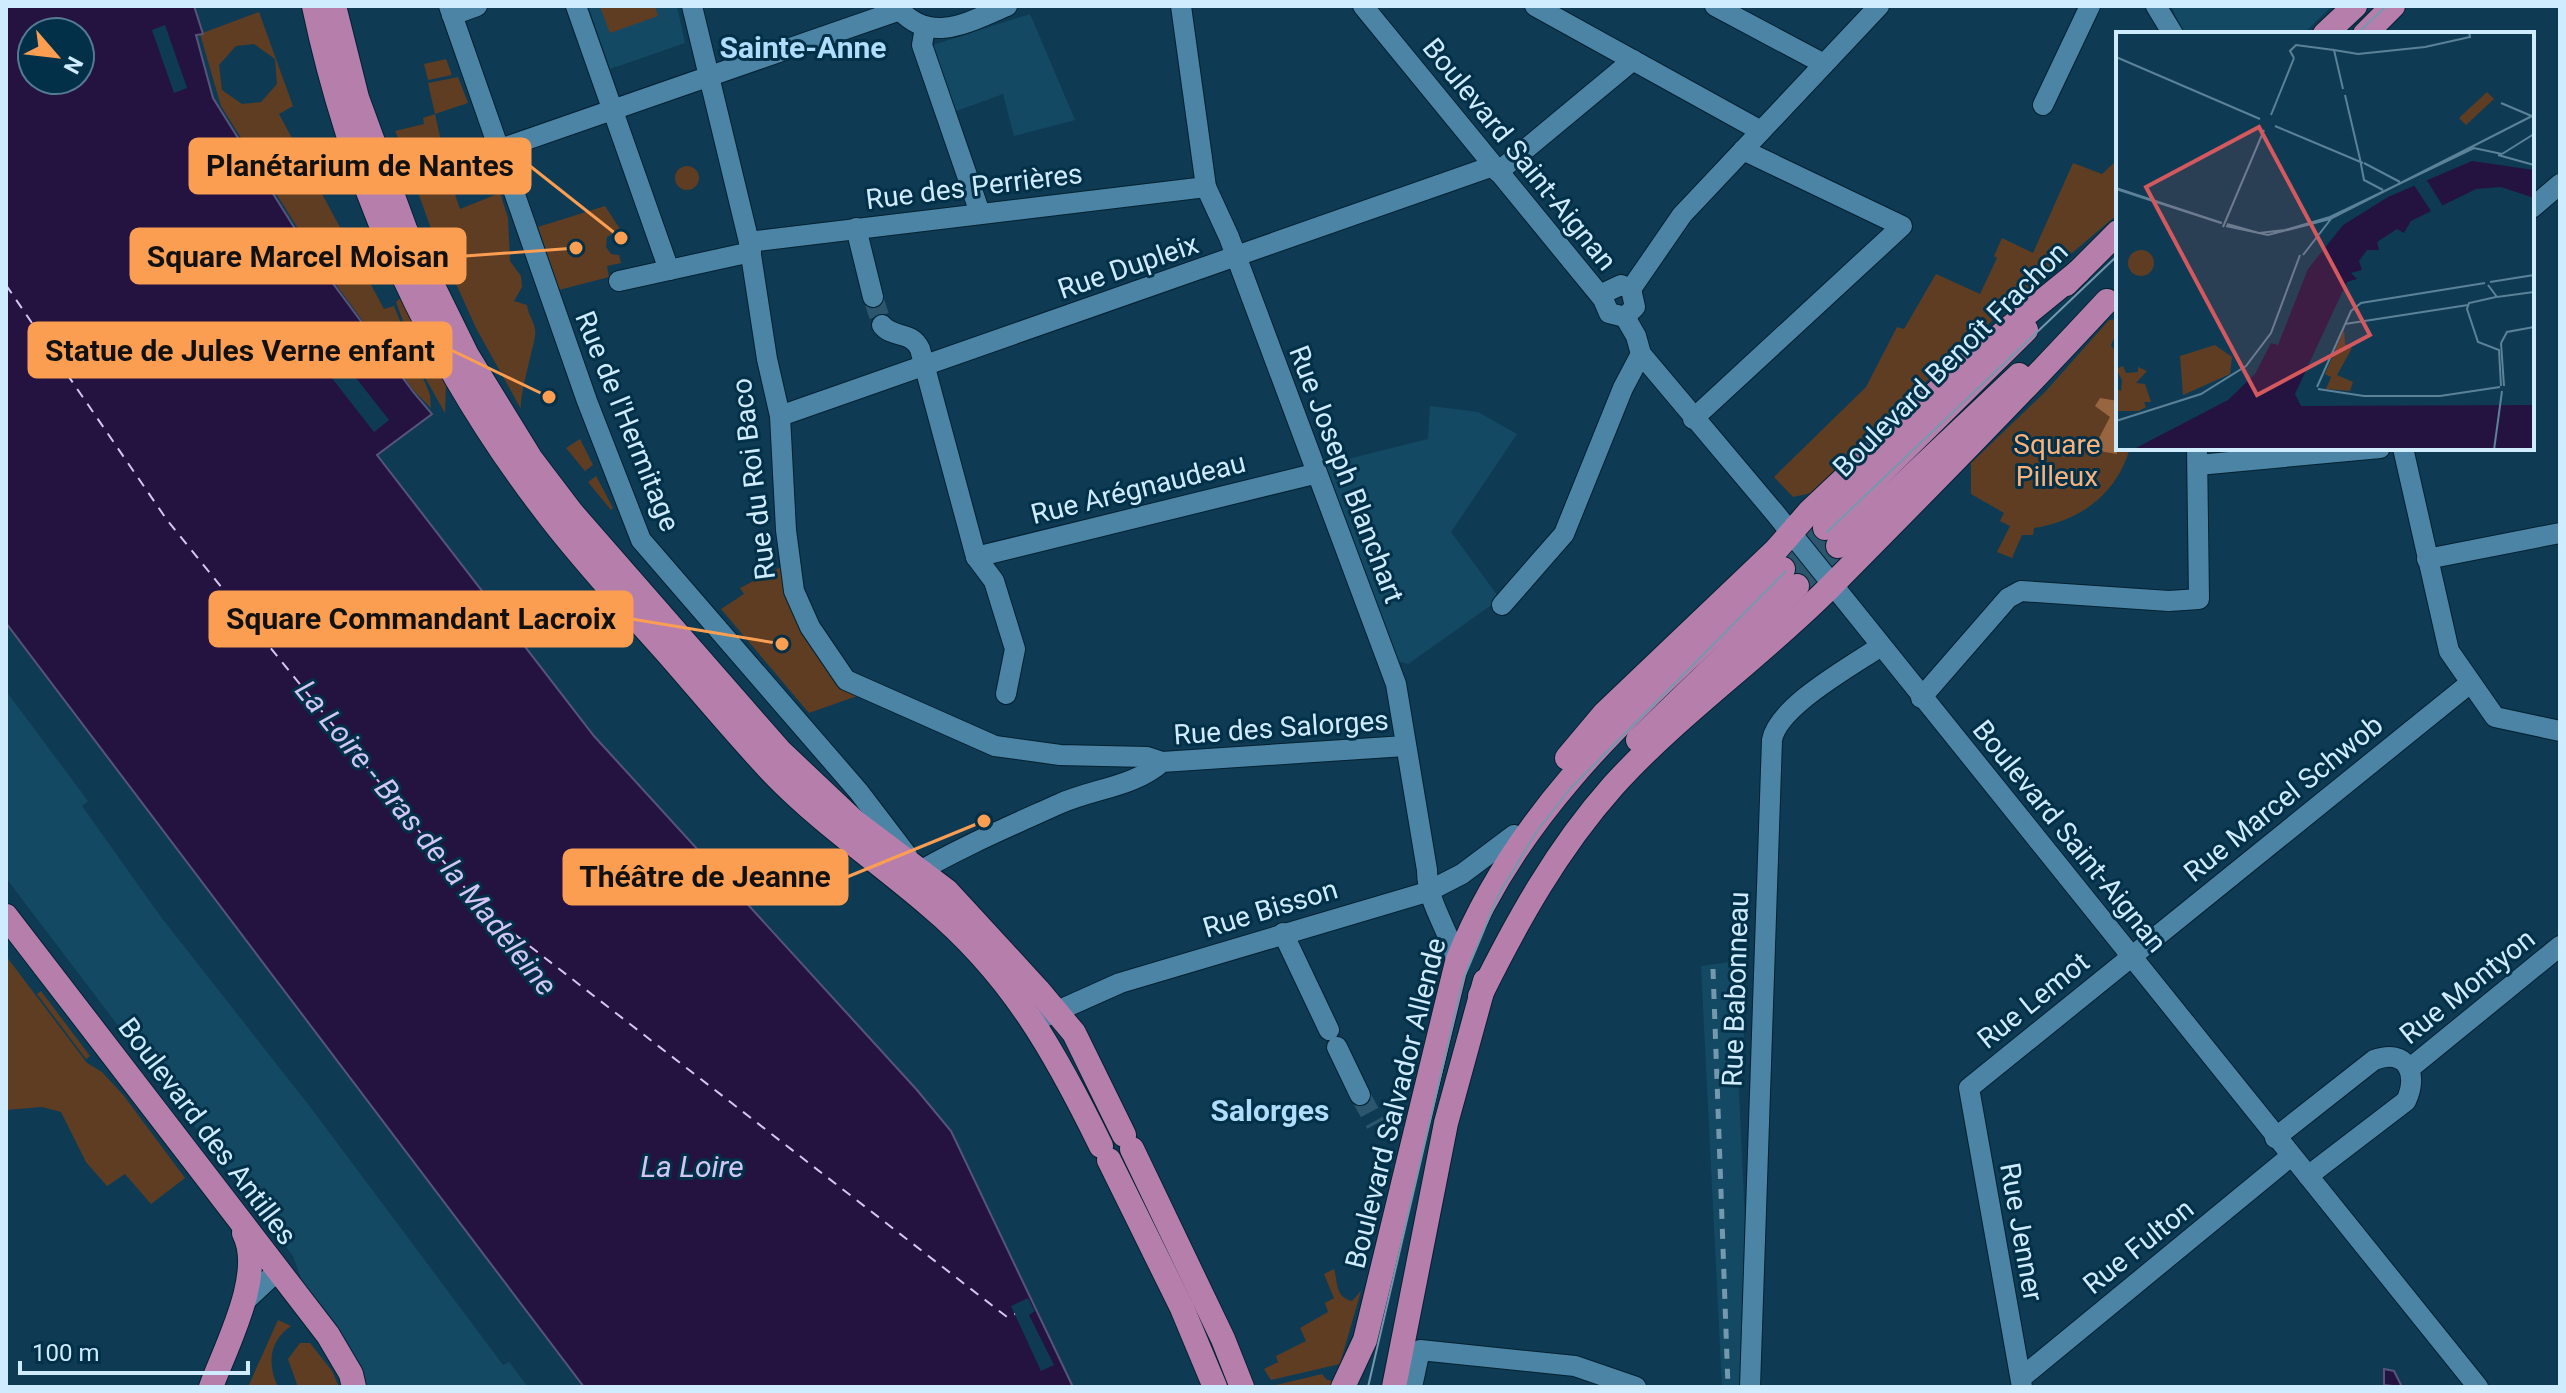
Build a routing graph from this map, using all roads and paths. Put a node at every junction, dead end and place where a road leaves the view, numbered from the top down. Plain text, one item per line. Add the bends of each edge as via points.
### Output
1 (314, 6) edge
2 (334, 6) edge
3 (477, 6) edge
4 (576, 6) edge
5 (692, 6) edge
6 (1007, 6) edge
7 (1181, 6) edge
8 (1363, 6) edge
9 (1535, 6) edge
10 (1715, 6) edge
11 (1879, 6) edge
12 (2090, 6) edge
13 (2156, 6) edge
14 (2355, 6) edge
15 (2393, 6) edge
16 (899, 8) edge
17 (451, 10) edge
18 (925, 28) junction
19 (2172, 32) edge
20 (2327, 32) edge
21 (2367, 32) edge
22 (1633, 60) junction
23 (1824, 64) junction
24 (710, 77) junction
25 (2043, 105) dead end
26 (613, 111) junction
27 (1761, 131) junction
28 (500, 149) junction
29 (1743, 150) junction
30 (1496, 169) junction
31 (2560, 184) edge
32 (1206, 187) junction
33 (2534, 206) edge
34 (980, 213) junction
35 (856, 228) junction
36 (2116, 234) edge
37 (750, 247) junction
38 (1235, 258) junction
39 (669, 270) junction
40 (2078, 272) junction
41 (619, 281) dead end
42 (1631, 289) junction
43 (2112, 295) edge
44 (873, 297) tunnel mouth
45 (1603, 299) junction
46 (1625, 317) junction
47 (882, 325) dead end
48 (1641, 354) junction
49 (925, 366) junction
50 (481, 398) junction
51 (780, 416) junction
52 (1693, 419) junction
53 (2340, 450) edge
54 (2403, 450) edge
55 (2198, 457) edge
56 (1314, 474) junction
57 (2560, 533) edge
58 (1791, 534) junction
59 (976, 557) junction
60 (2427, 559) junction
61 (1833, 585) junction
62 (1502, 605) dead end
63 (1881, 646) junction
64 (2469, 684) junction
65 (1006, 694) dead end
66 (1921, 698) junction
67 (2560, 731) edge
68 (1405, 746) junction
69 (1162, 762) junction
70 (1514, 835) junction
71 (910, 876) junction
72 (1427, 892) junction
73 (1476, 913) junction
74 (6, 916) edge
75 (1283, 933) junction
76 (2560, 946) edge
77 (2132, 956) junction
78 (1457, 962) junction
79 (1480, 996) junction
80 (1045, 1016) junction
81 (2409, 1069) junction
82 (1969, 1088) joint
83 (1360, 1095) tunnel mouth
84 (2275, 1138) junction
85 (2291, 1156) junction
86 (2308, 1176) junction
87 (235, 1216) junction
88 (281, 1277) junction
89 (241, 1305) junction
90 (1344, 1384) edge
91 (2020, 1384) edge
92 (211, 1387) edge
93 (354, 1387) edge
94 (1215, 1387) edge
95 (1242, 1387) edge
96 (1394, 1387) edge
97 (1412, 1387) edge
98 (1636, 1387) edge
99 (1750, 1387) edge
100 (2478, 1387) edge

1 - 50 main road via 337,103 371,202 426,323
2 - 50 main road via 357,98 388,188
3 - 17 street
4 - 26 street
5 - 24 street, Rue du Roi Baco
6 - 18 street via 946,30
7 - 32 street, Rue Joseph Blanchart
8 - 30 street, Boulevard Saint-Aignan
9 - 22 street
10 - 23 street
11 - 23 street
12 - 25 street
13 - 19 street
14 - 20 main road
15 - 21 main road
16 - 18 street via 911,23
16 - 24 street
17 - 28 street, Rue de l'Hermitage
18 - 34 street via 922,45
22 - 27 street
22 - 30 street
23 - 27 street
24 - 26 street
24 - 37 street, Rue du Roi Baco
26 - 28 street
26 - 39 street
27 - 29 street
28 - 71 street, Rue de l'Hermitage via 641,540 859,792
29 - 42 street via 1682,215
29 - 52 street via 1902,226
30 - 38 street, Rue Dupleix
30 - 45 street, Boulevard Saint-Aignan
31 - 33 street
32 - 34 street, Rue des Perrières
32 - 38 street, Rue Joseph Blanchart
34 - 35 street, Rue des Perrières
35 - 37 street, Rue des Perrières
35 - 44 street
36 - 40 main road, Boulevard Benoît Frachon
37 - 39 street, Rue des Perrières
37 - 51 street, Rue du Roi Baco
38 - 49 street, Rue Dupleix
38 - 56 street, Rue Joseph Blanchart
39 - 41 street, Rue des Perrières
40 - 43 main road, Boulevard Benoît Frachon via 1831,537
40 - 58 main road via 1976,355
42 - 45 street via 1614,286
42 - 46 street via 1635,307
43 - 61 main road via 2018,399
45 - 46 street via 1609,313
46 - 48 street, Boulevard Saint-Aignan
47 - 49 street via 916,342
48 - 52 street, Boulevard Saint-Aignan
48 - 62 street via 1564,534
49 - 51 street, Rue Dupleix
49 - 59 street
50 - 71 main road via 557,526 757,754 821,819
51 - 69 street, Rue du Roi Baco via 794,591 810,627 846,680 995,746
52 - 58 street, Boulevard Saint-Aignan
53 - 55 street
54 - 60 street
55 - 66 street via 2199,599 2021,591 2008,598
56 - 59 street, Rue Arégnaudeau
56 - 68 street, Rue Joseph Blanchart via 1396,684
57 - 60 street
58 - 61 street, Boulevard Saint-Aignan
58 - 70 main road via 1604,714
59 - 65 street via 994,581 1015,649
60 - 64 street via 2449,651
61 - 63 street, Boulevard Saint-Aignan
61 - 79 main road via 1599,803 1514,926
63 - 66 street, Boulevard Saint-Aignan
63 - 99 street, Rue Babonneau via 1790,710 1775,726 1772,740
64 - 67 street via 2495,717
64 - 77 street, Rue Marcel Schwob
66 - 77 street, Boulevard Saint-Aignan
68 - 69 street, Rue des Salorges
68 - 72 street, Rue Joseph Blanchart
69 - 71 street, Rue des Salorges via 1148,774 1061,803
70 - 72 street, Rue Bisson via 1462,874
70 - 73 main road
71 - 80 main road via 978,953
72 - 75 street, Rue Bisson
72 - 78 street, Rue Joseph Blanchart via 1452,940
73 - 78 main road, Boulevard Salvador Allende
73 - 79 main road, Boulevard Salvador Allende via 1531,825 1585,759 1790,577 1568,818 1510,909
74 - 87 main road, Boulevard des Antilles
75 - 80 street, Rue Bisson via 1120,983
75 - 83 street
76 - 81 street, Rue Montyon
77 - 82 street, Rue Lemot
77 - 84 street, Boulevard Saint-Aignan
78 - 90 main road, Boulevard Salvador Allende via 1368,1329
79 - 96 main road, Boulevard Salvador Allende via 1446,1123
80 - 94 main road
80 - 95 main road via 1079,1042
81 - 84 street via 2399,1058 2374,1060
81 - 86 street via 2412,1089 2406,1101
82 - 91 street, Rue Jenner
84 - 85 street, Boulevard Saint-Aignan
85 - 86 street, Boulevard Saint-Aignan
85 - 91 street, Rue Fulton
86 - 100 street, Boulevard Saint-Aignan
87 - 88 main road, Boulevard des Antilles
87 - 89 main road via 251,1264
88 - 89 street via 272,1276
88 - 93 main road, Boulevard des Antilles via 328,1335
89 - 92 main road
97 - 98 street via 1420,1350 1575,1366

